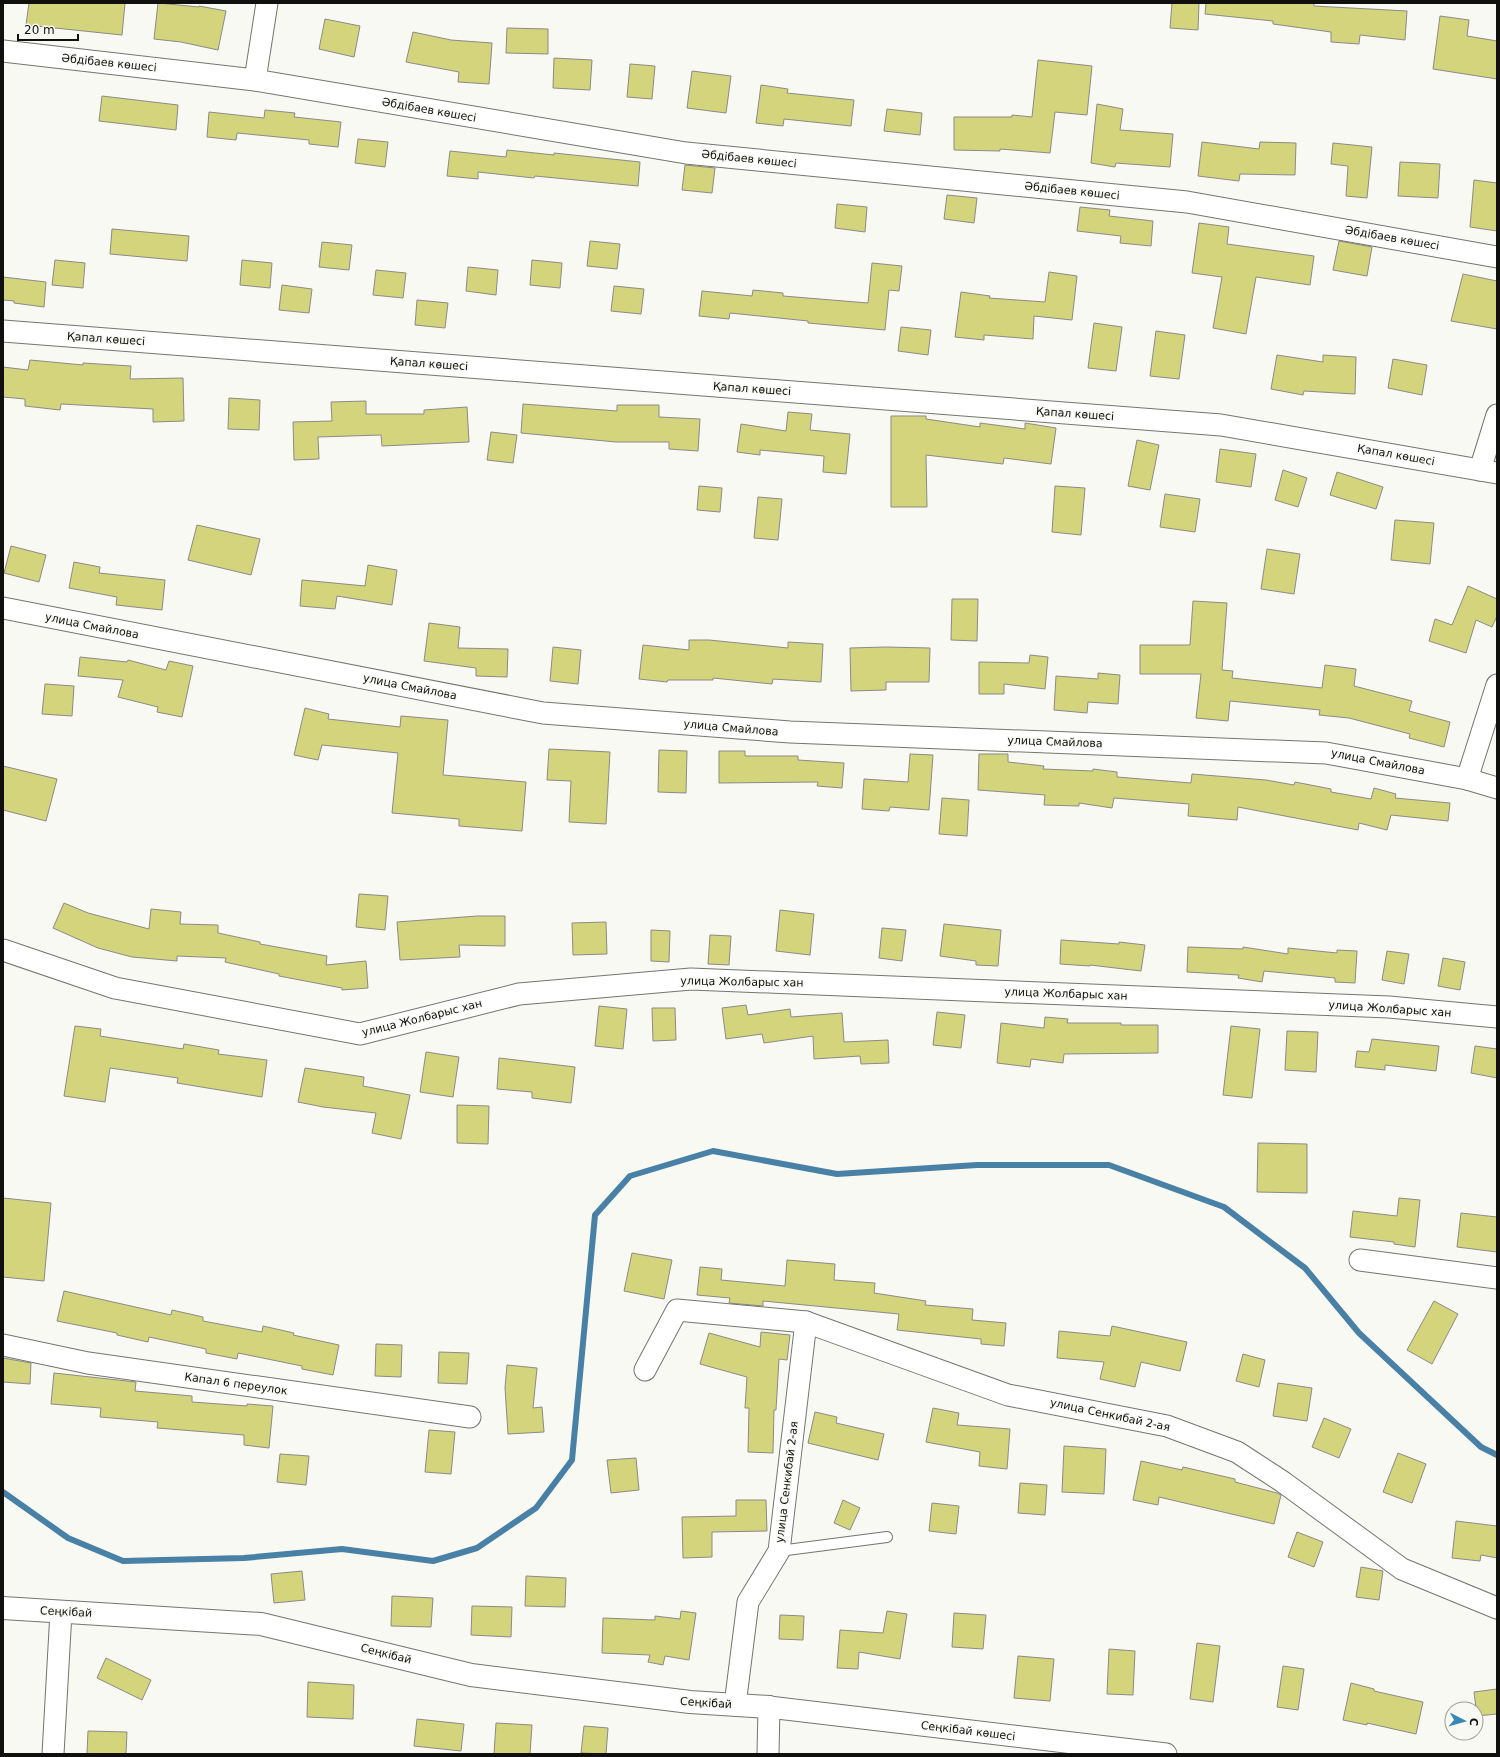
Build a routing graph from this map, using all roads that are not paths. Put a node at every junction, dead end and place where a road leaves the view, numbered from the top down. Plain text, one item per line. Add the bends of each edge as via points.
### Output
1 (267, 3) edge
2 (3, 51) edge
3 (255, 80) junction
4 (1497, 257) edge
5 (3, 331) edge
6 (1497, 415) edge
7 (1488, 471) edge
8 (3, 608) edge
9 (1497, 684) edge
10 (1467, 779) junction
11 (1497, 788) edge
12 (3, 950) edge
13 (1497, 1017) edge
14 (1360, 1260) dead end
15 (1497, 1278) edge
16 (806, 1322) junction
17 (3, 1345) edge
18 (645, 1370) dead end
19 (470, 1417) dead end
20 (888, 1537) dead end
21 (779, 1551) junction
22 (3, 1608) edge
23 (1497, 1608) edge
24 (61, 1612) junction
25 (735, 1705) junction
26 (769, 1708) junction
27 (53, 1754) edge
28 (768, 1754) edge
29 (1166, 1754) edge

1 - 3 street
2 - 3 street, Әбдібаев көшесі
3 - 4 street, Әбдібаев көшесі via 686,153 1187,202
5 - 7 street, Қапал көшесі via 1221,425
6 - 7 street
8 - 10 street, улица Смайлова via 543,712 790,732 1326,753
9 - 10 street
10 - 11 street, улица Смайлова
12 - 13 street, улица Жолбарыс хан via 115,988 360,1034 519,994 691,979 1389,1007
14 - 15 street
16 - 18 street, улица Сенкибай 2-ая via 676,1310
16 - 21 street, улица Сенкибай 2-ая
16 - 23 street, улица Сенкибай 2-ая via 1008,1395 1167,1426 1237,1452 1283,1482 1402,1569
17 - 19 street, Капал 6 переулок via 88,1363
20 - 21 lane
21 - 25 street, улица Сенкибай 2-ая via 748,1602
22 - 24 street, Сеңкібай
24 - 25 street, Сеңкібай via 261,1624 471,1675 690,1702
24 - 27 street
25 - 26 street, Сеңкібай
26 - 28 street
26 - 29 street, Сеңкібай көшесі

